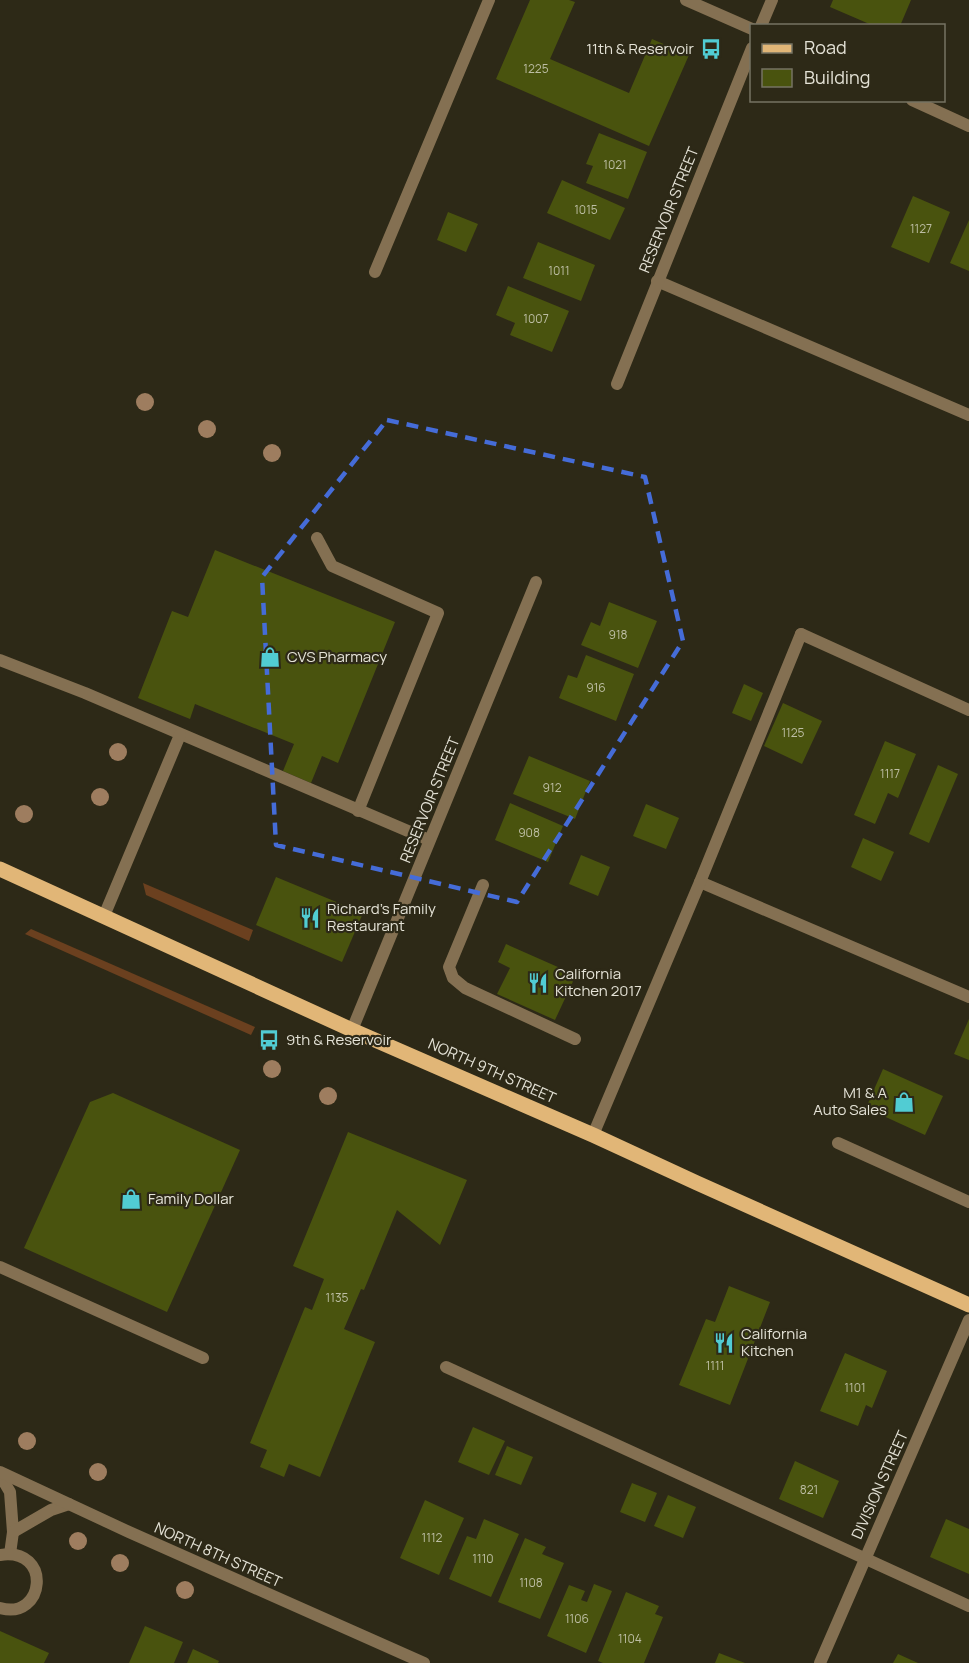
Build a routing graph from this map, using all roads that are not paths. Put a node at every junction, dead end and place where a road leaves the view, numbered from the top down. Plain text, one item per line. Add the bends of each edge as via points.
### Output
1 (489, 0) edge
2 (686, 0) edge
3 (772, 0) edge
4 (762, 24) edge
5 (750, 28) edge
6 (750, 53) edge
7 (916, 102) edge
8 (969, 126) edge
9 (375, 272) dead end
10 (657, 281) junction
11 (617, 384) dead end
12 (969, 415) edge
13 (317, 538) dead end
14 (536, 582) dead end
15 (0, 660) edge
16 (969, 710) edge
17 (180, 735) junction
18 (358, 811) junction
19 (429, 840) junction
20 (0, 869) edge
21 (700, 882) junction
22 (483, 885) dead end
23 (104, 916) junction
24 (969, 997) edge
25 (352, 1030) junction
26 (575, 1039) dead end
27 (593, 1135) junction
28 (838, 1143) dead end
29 (969, 1202) edge
30 (0, 1267) edge
31 (969, 1305) edge
32 (969, 1320) edge
33 (202, 1358) dead end
34 (446, 1367) dead end
35 (0, 1474) edge
36 (69, 1504) junction
37 (13, 1532) junction
38 (5, 1554) edge
39 (865, 1558) junction
40 (969, 1606) edge
41 (0, 1608) edge
42 (424, 1663) edge
43 (820, 1663) edge

1 - 9 street
2 - 5 street
3 - 4 street
6 - 10 street, RESERVOIR STREET
7 - 8 street
10 - 11 street, RESERVOIR STREET
10 - 12 street
13 - 18 street via 332,566 438,613
14 - 19 street, RESERVOIR STREET
15 - 17 street
16 - 21 street via 801,634
17 - 18 street
17 - 23 street
18 - 19 street
19 - 25 street, RESERVOIR STREET
20 - 23 main road, NORTH 9TH STREET
21 - 24 street
21 - 27 street
22 - 26 street via 449,967 453,978 465,988
23 - 25 main road, NORTH 9TH STREET
25 - 27 main road, NORTH 9TH STREET
27 - 31 main road, NORTH 9TH STREET
28 - 29 street
30 - 33 street
32 - 39 street, DIVISION STREET
34 - 39 street
35 - 36 street, NORTH 8TH STREET
35 - 37 street via 10,1492
36 - 37 street
36 - 42 street, NORTH 8TH STREET
37 - 38 street
38 - 41 street via 20,1556 34,1568 37,1587 34,1596 21,1608
39 - 40 street
39 - 43 street, DIVISION STREET

